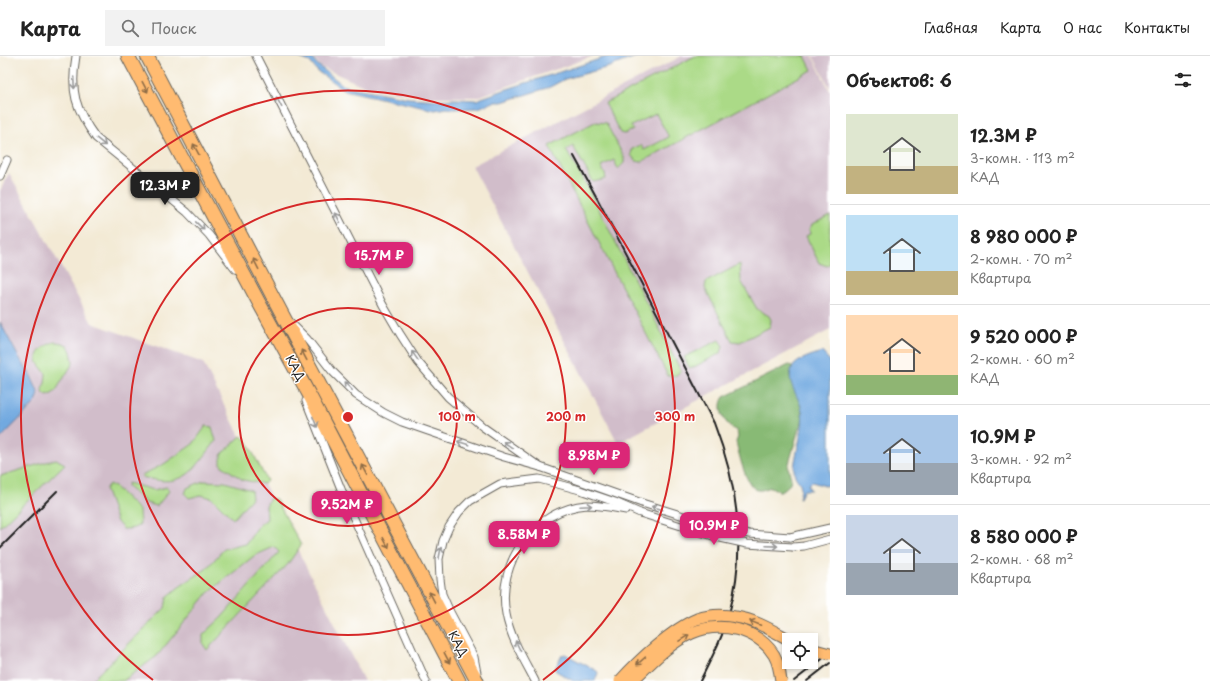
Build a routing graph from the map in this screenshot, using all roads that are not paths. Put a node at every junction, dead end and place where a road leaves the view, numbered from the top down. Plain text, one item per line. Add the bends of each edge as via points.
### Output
1 (76, 56) edge
2 (128, 56) edge
3 (147, 56) edge
4 (256, 56) edge
5 (7, 160) dead end
6 (0, 176) edge
7 (258, 301) junction
8 (282, 313) junction
9 (290, 360) junction
10 (540, 467) junction
11 (640, 513) junction
12 (830, 528) edge
13 (830, 539) edge
14 (782, 636) edge
15 (818, 651) edge
16 (830, 654) edge
17 (426, 681) edge
18 (459, 681) edge
19 (478, 681) edge
20 (535, 681) edge
21 (620, 681) edge
22 (632, 681) edge
23 (781, 681) edge

1 -> 7 street via 73,74 76,99 96,138 163,192 209,235
2 -> 7 highway, КАД
8 -> 3 highway, КАД
10 -> 4 street via 483,427 448,397 415,356 383,305
5 - 6 street
7 - 9 highway, КАД
10 -> 8 street via 421,429 384,413 356,395
19 -> 8 highway, КАД
9 -> 17 street via 341,489
9 -> 18 highway, КАД
12 -> 10 street, bridge via 790,537 749,534 642,503
11 -> 13 street, bridge via 747,544 793,547
19 -> 11 street via 474,657 442,594 440,579 439,559 443,541 459,512 470,502 500,484 539,479 580,490
20 -> 11 street via 506,614 504,599 508,567 516,551 539,524 555,514 573,508 587,505
14 -> 21 main road, bridge via 756,622 738,617 721,615 697,619 675,632
15 - 16 main road, bridge
22 -> 23 main road, bridge via 683,638 693,632 719,627 748,633 766,645 774,655

